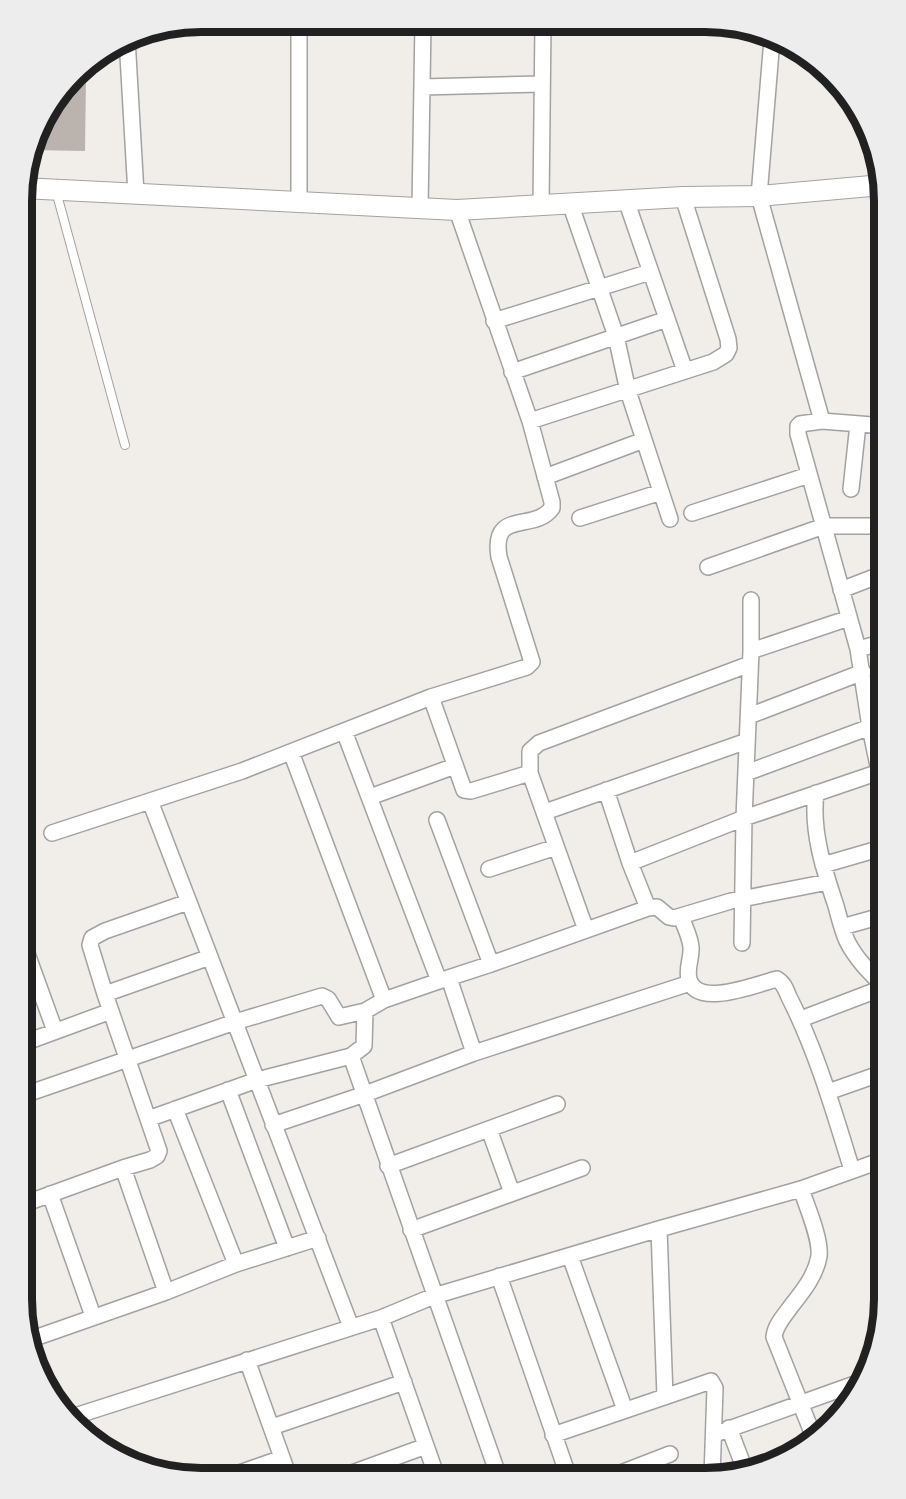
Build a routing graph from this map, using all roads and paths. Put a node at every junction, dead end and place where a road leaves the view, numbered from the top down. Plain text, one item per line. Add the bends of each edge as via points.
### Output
1 (299, 32) edge
2 (423, 32) edge
3 (543, 32) edge
4 (772, 45) edge
5 (123, 51) edge
6 (542, 84) junction
7 (422, 87) junction
8 (874, 186) edge
9 (33, 189) edge
10 (55, 190) junction
11 (136, 194) junction
12 (759, 196) junction
13 (683, 197) junction
14 (626, 200) junction
15 (299, 203) junction
16 (570, 203) junction
17 (541, 205) junction
18 (420, 208) junction
19 (457, 210) junction
20 (650, 272) junction
21 (599, 287) junction
22 (667, 319) junction
23 (494, 321) junction
24 (616, 336) junction
25 (685, 371) junction
26 (512, 372) junction
27 (628, 391) junction
28 (530, 421) junction
29 (822, 421) junction
30 (858, 424) junction
31 (874, 425) edge
32 (644, 440) junction
33 (125, 445) dead end
34 (809, 475) junction
35 (545, 477) junction
36 (851, 489) dead end
37 (661, 492) junction
38 (692, 513) dead end
39 (580, 519) dead end
40 (670, 519) dead end
41 (824, 526) junction
42 (874, 526) edge
43 (708, 567) dead end
44 (874, 577) edge
45 (841, 590) junction
46 (751, 600) dead end
47 (849, 618) junction
48 (874, 644) edge
49 (858, 648) junction
50 (750, 657) junction
51 (863, 672) junction
52 (431, 698) junction
53 (748, 716) junction
54 (870, 727) junction
55 (344, 730) junction
56 (747, 741) junction
57 (874, 742) edge
58 (291, 752) junction
59 (455, 766) junction
60 (530, 773) junction
61 (746, 774) junction
62 (874, 774) edge
63 (606, 790) junction
64 (816, 793) junction
65 (370, 797) junction
66 (150, 801) junction
67 (545, 812) junction
68 (744, 818) junction
69 (437, 820) dead end
70 (52, 833) dead end
71 (556, 847) junction
72 (874, 850) edge
73 (630, 863) junction
74 (823, 866) junction
75 (489, 868) dead end
76 (828, 882) junction
77 (742, 899) junction
78 (188, 902) junction
79 (648, 908) junction
80 (681, 916) junction
81 (874, 918) edge
82 (842, 927) junction
83 (586, 930) junction
84 (742, 943) dead end
85 (210, 957) junction
86 (491, 964) junction
87 (32, 966) edge
88 (36, 976) junction
89 (874, 976) edge
90 (32, 977) edge
91 (444, 979) junction
92 (690, 982) junction
93 (874, 991) edge
94 (105, 994) junction
95 (384, 1000) junction
96 (111, 1011) junction
97 (365, 1011) junction
98 (801, 1019) junction
99 (235, 1022) junction
100 (55, 1031) junction
101 (32, 1040) edge
102 (474, 1053) junction
103 (351, 1056) junction
104 (126, 1058) junction
105 (874, 1076) edge
106 (256, 1080) junction
107 (228, 1090) junction
108 (32, 1092) edge
109 (828, 1092) junction
110 (365, 1095) junction
111 (557, 1104) dead end
112 (175, 1109) junction
113 (147, 1119) junction
114 (273, 1125) junction
115 (489, 1129) junction
116 (874, 1163) edge
117 (388, 1166) junction
118 (123, 1168) junction
119 (582, 1168) dead end
120 (852, 1170) junction
121 (801, 1189) junction
122 (512, 1193) junction
123 (50, 1194) junction
124 (32, 1200) edge
125 (659, 1229) junction
126 (411, 1230) junction
127 (318, 1238) junction
128 (287, 1248) junction
129 (570, 1256) junction
130 (236, 1264) junction
131 (499, 1276) junction
132 (166, 1292) junction
133 (434, 1296) junction
134 (93, 1316) junction
135 (381, 1318) junction
136 (351, 1327) junction
137 (36, 1337) edge
138 (247, 1360) junction
139 (404, 1382) junction
140 (851, 1384) edge
141 (665, 1397) junction
142 (800, 1402) junction
143 (625, 1410) junction
144 (78, 1415) edge
145 (272, 1427) junction
146 (722, 1431) junction
147 (811, 1431) edge
148 (553, 1435) junction
149 (426, 1446) junction
150 (670, 1454) dead end
151 (282, 1458) junction
152 (741, 1463) edge
153 (714, 1467) edge
154 (254, 1468) edge
155 (286, 1468) edge
156 (366, 1468) edge
157 (434, 1468) edge
158 (496, 1468) edge
159 (565, 1468) edge
160 (634, 1468) edge

1 - 15 street
2 - 7 street
3 - 6 street
4 - 12 street
5 - 11 street
6 - 7 street
6 - 17 street
7 - 18 street
8 - 12 street
9 - 10 street
10 - 11 street
10 - 33 lane
11 - 15 street
12 - 13 street
12 - 29 street
13 - 14 street
13 - 25 street via 729,348 720,358
14 - 16 street
14 - 20 street
15 - 18 street
16 - 17 street
16 - 21 street
17 - 19 street
18 - 19 street
19 - 23 street
20 - 21 street
20 - 22 street
21 - 23 street
21 - 24 street
22 - 24 street
22 - 25 street
23 - 26 street
24 - 26 street
24 - 27 street
25 - 27 street
26 - 28 street
27 - 28 street
27 - 32 street
28 - 35 street
29 - 30 street
29 - 34 street via 798,426
30 - 31 street
30 - 36 street
32 - 35 street
32 - 37 street
34 - 38 street
34 - 41 street
35 - 52 street via 552,502 550,511 506,526 497,543 531,664
37 - 39 street
37 - 40 street
41 - 42 street
41 - 43 street
41 - 45 street
44 - 45 street
45 - 47 street
46 - 50 street
47 - 49 street
47 - 50 street
48 - 49 street
49 - 51 street
50 - 53 street
50 - 60 street via 539,743 530,751
51 - 53 street
51 - 54 street
52 - 55 street
52 - 59 street
53 - 56 street
54 - 57 street
54 - 61 street
55 - 58 street
55 - 65 street
56 - 61 street
56 - 63 street
58 - 66 street
58 - 95 street
59 - 60 street via 462,786 468,791
59 - 65 street
60 - 67 street
61 - 68 street
62 - 64 street
63 - 67 street
63 - 73 street
64 - 68 street
64 - 74 street via 814,817
65 - 91 street
66 - 70 street
66 - 78 street
67 - 71 street
68 - 73 street
68 - 77 street
69 - 86 street
71 - 75 street
71 - 83 street
72 - 74 street
73 - 79 street
74 - 76 street
76 - 77 street
76 - 82 street
77 - 80 street
77 - 84 street
78 - 85 street
78 - 94 street via 92,938 90,945
79 - 80 street via 657,907 672,918
79 - 83 street
80 - 92 street via 691,946
81 - 82 street
82 - 89 street via 861,963
83 - 86 street
85 - 94 street
85 - 99 street
86 - 91 street
87 - 88 street
88 - 90 street
88 - 100 street
91 - 95 street
91 - 102 street
92 - 98 street via 696,991 706,995 780,980
92 - 102 street
93 - 98 street
94 - 96 street
95 - 97 street
96 - 100 street
96 - 104 street
97 - 99 street via 339,1017 322,996
97 - 103 street via 364,1046
98 - 109 street
99 - 104 street
99 - 106 street
100 - 101 street
102 - 110 street
103 - 106 street
103 - 110 street
104 - 108 street
104 - 113 street
105 - 109 street
106 - 107 street
106 - 114 street
107 - 112 street
107 - 128 street
109 - 120 street
110 - 114 street
110 - 117 street
111 - 115 street
112 - 113 street
112 - 130 street
113 - 118 street via 158,1145 157,1156
114 - 127 street
115 - 117 street
115 - 122 street
116 - 120 street
117 - 126 street
118 - 123 street
118 - 132 street
119 - 122 street
120 - 121 street
121 - 125 street
121 - 142 street via 819,1254 817,1265 774,1337
122 - 126 street
123 - 124 street
123 - 134 street
125 - 129 street
125 - 141 street
126 - 133 street
127 - 128 street
127 - 136 street
128 - 130 street
129 - 131 street
129 - 143 street
130 - 132 street
131 - 133 street
131 - 148 street
132 - 134 street
133 - 135 street
133 - 158 street
134 - 137 street
135 - 136 street
135 - 139 street
136 - 138 street
138 - 144 street
138 - 145 street
139 - 145 street
139 - 149 street
140 - 142 street
141 - 143 street
141 - 146 street via 713,1382
142 - 146 street
142 - 147 street
143 - 148 street
145 - 151 street
146 - 152 street
146 - 153 street
148 - 159 street
149 - 156 street
149 - 157 street
150 - 160 street
151 - 154 street
151 - 155 street

